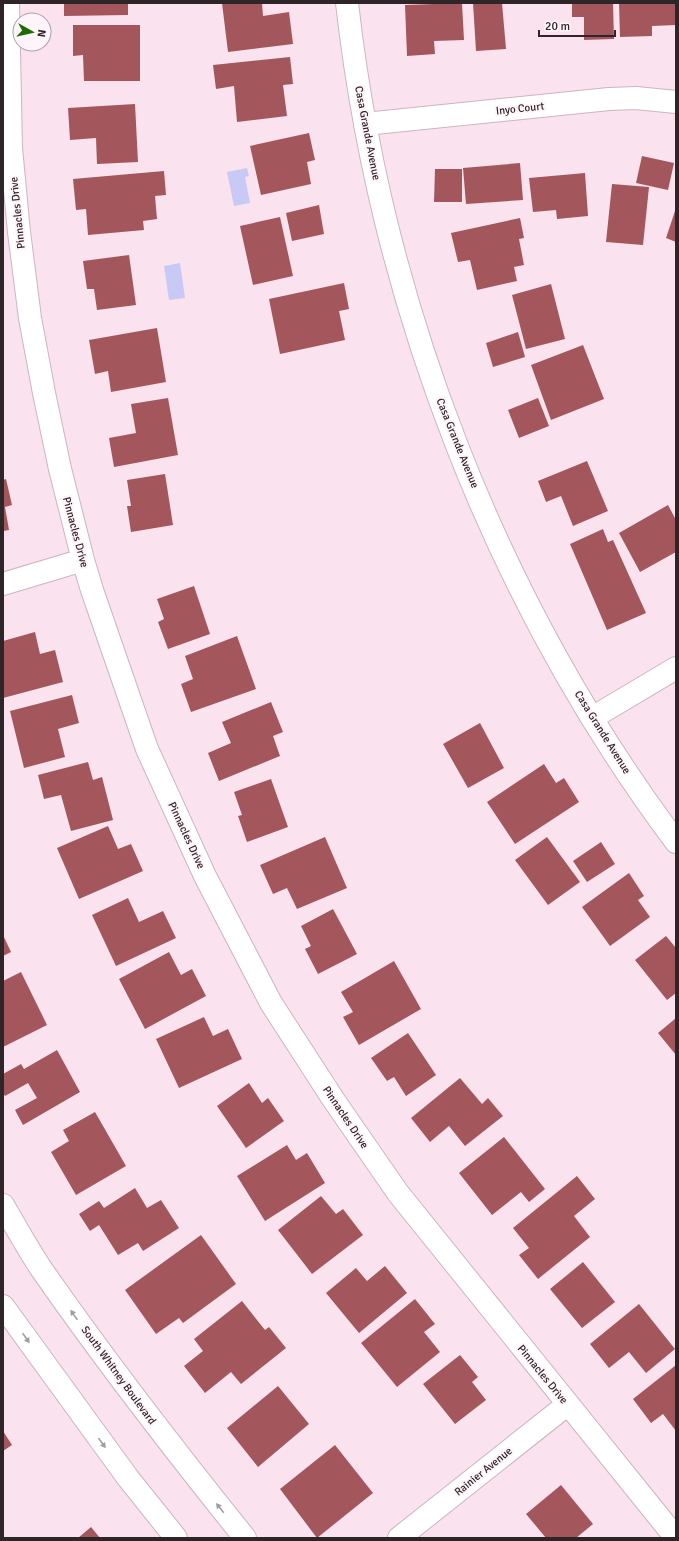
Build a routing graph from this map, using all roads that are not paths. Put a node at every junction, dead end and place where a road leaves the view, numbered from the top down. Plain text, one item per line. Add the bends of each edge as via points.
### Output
1 (8, 3) edge
2 (346, 3) edge
3 (676, 102) edge
4 (365, 124) junction
5 (83, 560) junction
6 (3, 584) edge
7 (676, 668) edge
8 (592, 718) junction
9 (676, 842) edge
10 (3, 1205) edge
11 (3, 1306) edge
12 (568, 1404) junction
13 (176, 1538) edge
14 (245, 1538) edge
15 (399, 1538) edge
16 (676, 1538) edge

1 - 5 street, Pinnacles Drive via 11,148 30,318 60,469
2 - 4 street, Casa Grande Avenue
3 - 4 street, Inyo Court via 636,98 609,99
4 - 8 street, Casa Grande Avenue via 402,285 427,365 457,444 495,535 544,634
5 - 6 street
5 - 12 street, Pinnacles Drive via 147,749 206,876 271,1003 398,1193
7 - 8 street
8 - 9 street, Casa Grande Avenue via 644,799
14 -> 10 street, South Whitney Boulevard via 169,1444 103,1356 42,1268
11 -> 13 street via 123,1472
12 - 15 street, Rainier Avenue
12 - 16 street, Pinnacles Drive

